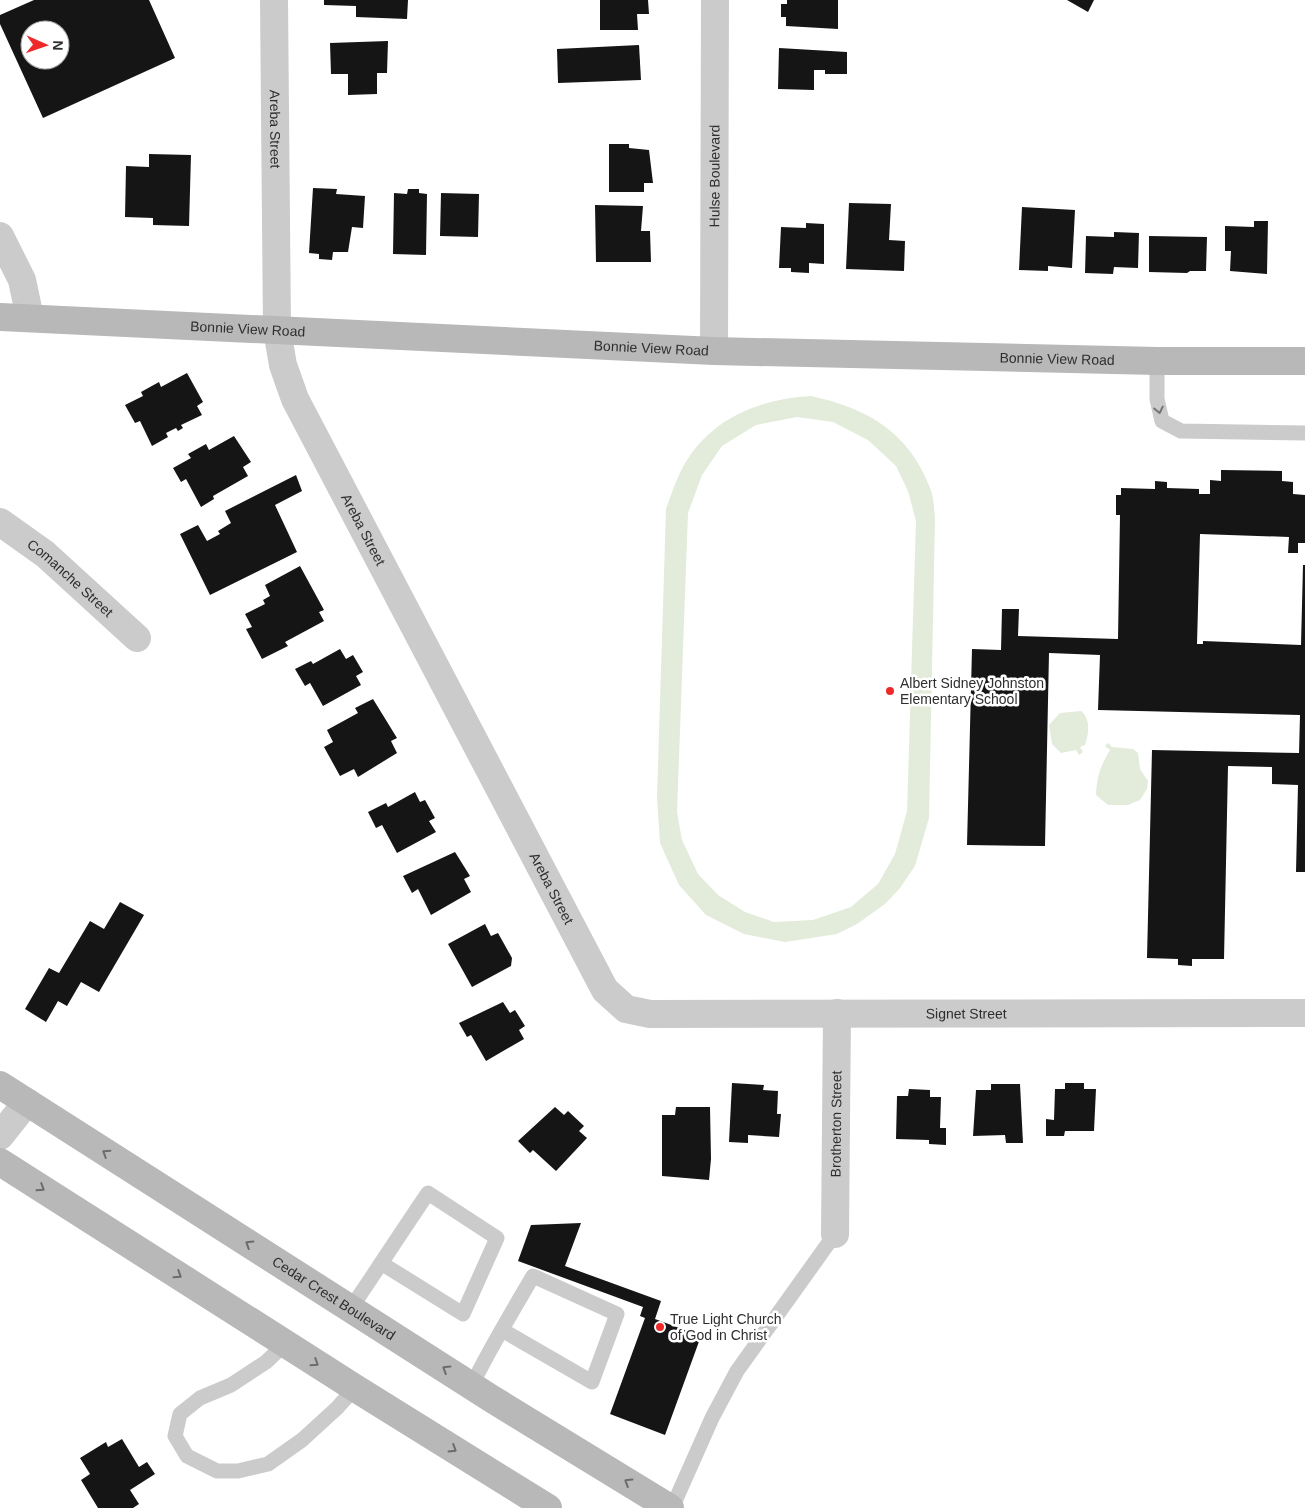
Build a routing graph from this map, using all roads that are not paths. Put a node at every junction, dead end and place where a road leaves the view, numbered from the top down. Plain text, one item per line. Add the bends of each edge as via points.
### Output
1 (274, 0) edge
2 (715, 0) edge
3 (0, 236) edge
4 (0, 317) edge
5 (30, 318) junction
6 (277, 330) junction
7 (714, 351) junction
8 (1156, 361) junction
9 (1305, 361) edge
10 (1305, 433) edge
11 (0, 522) edge
12 (137, 638) dead end
13 (626, 1009) joint
14 (837, 1013) junction
15 (1305, 1013) edge
16 (0, 1085) edge
17 (27, 1102) junction
18 (0, 1136) edge
19 (0, 1162) edge
20 (835, 1234) joint
21 (381, 1263) junction
22 (351, 1308) junction
23 (502, 1330) junction
24 (285, 1344) junction
25 (472, 1385) junction
26 (355, 1388) junction
27 (548, 1508) edge
28 (671, 1508) edge

1 - 6 street, Areba Street
2 - 7 street, Hulse Boulevard
3 - 5 street via 22,280
4 - 5 street, Bonnie View Road
5 - 6 street, Bonnie View Road
6 - 7 street, Bonnie View Road
6 - 13 street, Areba Street via 283,365 295,399 606,990
7 - 8 street, Bonnie View Road
8 - 9 street, Bonnie View Road
8 -> 10 lane via 1157,399 1162,422 1181,431
11 - 12 street, Comanche Street via 45,554
13 - 14 street, Signet Street via 650,1014
14 - 15 street, Signet Street
14 - 20 street, Brotherton Street
16 - 17 street, Cedar Crest Boulevard
17 - 18 street
22 -> 17 street, Cedar Crest Boulevard
19 -> 24 street
20 - 28 lane via 737,1371
21 - 21 lane via 428,1193 498,1238 463,1314
21 - 22 lane
25 -> 22 street, Cedar Crest Boulevard
23 - 23 lane via 533,1276 617,1314 592,1382
23 - 25 lane
24 -> 26 street
24 - 26 lane via 266,1362 231,1385 200,1398 180,1414 175,1436 187,1456 218,1471 238,1471 268,1464 302,1440
28 -> 25 street, Cedar Crest Boulevard
26 -> 27 street

